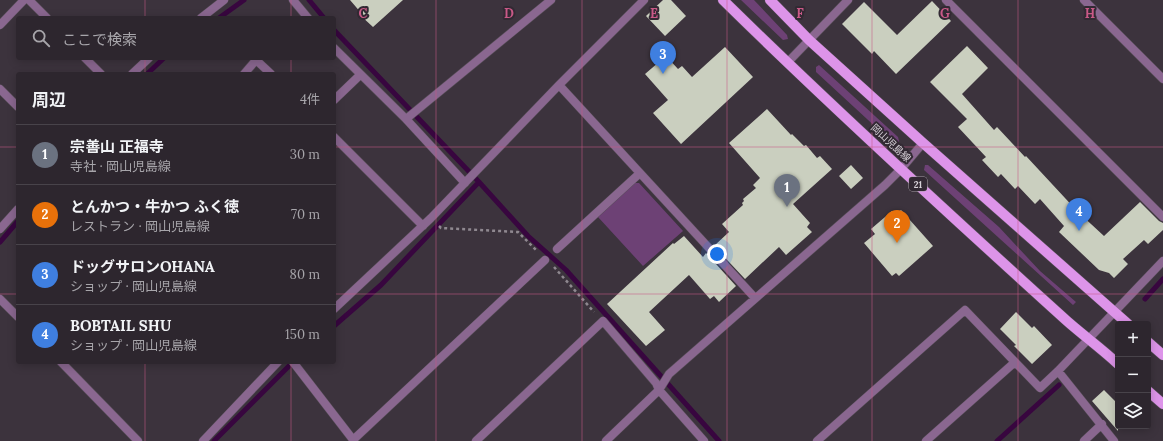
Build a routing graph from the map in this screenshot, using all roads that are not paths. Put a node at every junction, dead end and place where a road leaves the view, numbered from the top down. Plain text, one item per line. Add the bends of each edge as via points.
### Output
1 (24, 0) edge
2 (29, 0) edge
3 (224, 0) edge
4 (293, 0) edge
5 (551, 0) edge
6 (644, 0) edge
7 (723, 0) edge
8 (770, 0) edge
9 (848, 0) edge
10 (946, 0) edge
11 (1084, 0) edge
12 (45, 16) edge
13 (212, 16) edge
14 (306, 16) edge
15 (0, 25) edge
16 (809, 40) junction
17 (336, 50) edge
18 (87, 60) edge
19 (147, 60) edge
20 (254, 60) edge
21 (256, 60) edge
22 (787, 63) junction
23 (99, 72) edge
24 (134, 72) edge
25 (245, 72) edge
26 (268, 72) edge
27 (360, 75) junction
28 (1163, 79) edge
29 (559, 85) junction
30 (0, 89) edge
31 (336, 98) edge
32 (16, 105) edge
33 (408, 117) junction
34 (336, 139) edge
35 (923, 143) junction
36 (901, 169) junction
37 (640, 173) junction
38 (467, 181) junction
39 (16, 211) edge
40 (1163, 217) edge
41 (423, 226) junction
42 (0, 229) edge
43 (557, 250) dead end
44 (545, 260) dead end
45 (1163, 261) edge
46 (755, 298) junction
47 (0, 299) edge
48 (336, 307) edge
49 (1114, 312) junction
50 (16, 315) edge
51 (1124, 321) edge
52 (1088, 339) junction
53 (1151, 345) edge
54 (1163, 355) edge
55 (1015, 362) junction
56 (1115, 362) edge
57 (64, 364) edge
58 (276, 364) edge
59 (295, 364) edge
60 (1058, 371) junction
61 (661, 388) junction
62 (1150, 393) edge
63 (1163, 404) edge
64 (1102, 424) junction
65 (138, 441) edge
66 (203, 441) edge
67 (354, 441) edge
68 (476, 441) edge
69 (606, 441) edge
70 (704, 441) edge
71 (817, 441) edge
72 (926, 441) edge
73 (1084, 441) edge
74 (1114, 441) edge

1 - 15 street
2 - 12 street
3 - 13 street
4 - 14 street
5 - 33 street
6 - 29 street
7 - 22 main road, 岡山児島線 / 21
8 - 16 main road
9 - 16 street
10 - 40 street
11 - 28 street
16 - 22 street
16 - 35 main road
17 - 27 street
18 - 23 street
19 - 24 street
20 - 25 street
21 - 26 street
22 - 36 main road, 岡山児島線 / 21
27 - 31 street
27 - 33 street
29 - 37 street
29 - 38 street
30 - 32 street
33 - 38 street
34 - 41 street
35 - 36 street
35 - 49 main road
36 - 46 street
36 - 52 main road, 岡山児島線 / 21
37 - 43 street
37 - 46 street
38 - 41 street
39 - 42 street
41 - 48 street
44 - 67 street
45 - 49 street
46 - 61 street via 669,374
47 - 50 street
49 - 51 main road
49 - 52 street
52 - 56 main road, 岡山児島線 / 21
52 - 60 street
53 - 54 main road
55 - 60 street via 1040,388
55 - 71 street via 965,310
55 - 72 street
57 - 65 street
58 - 66 street
59 - 67 street
60 - 64 street
61 - 68 street via 603,321
61 - 69 street
61 - 70 street
62 - 63 main road
64 - 73 street
64 - 74 street

